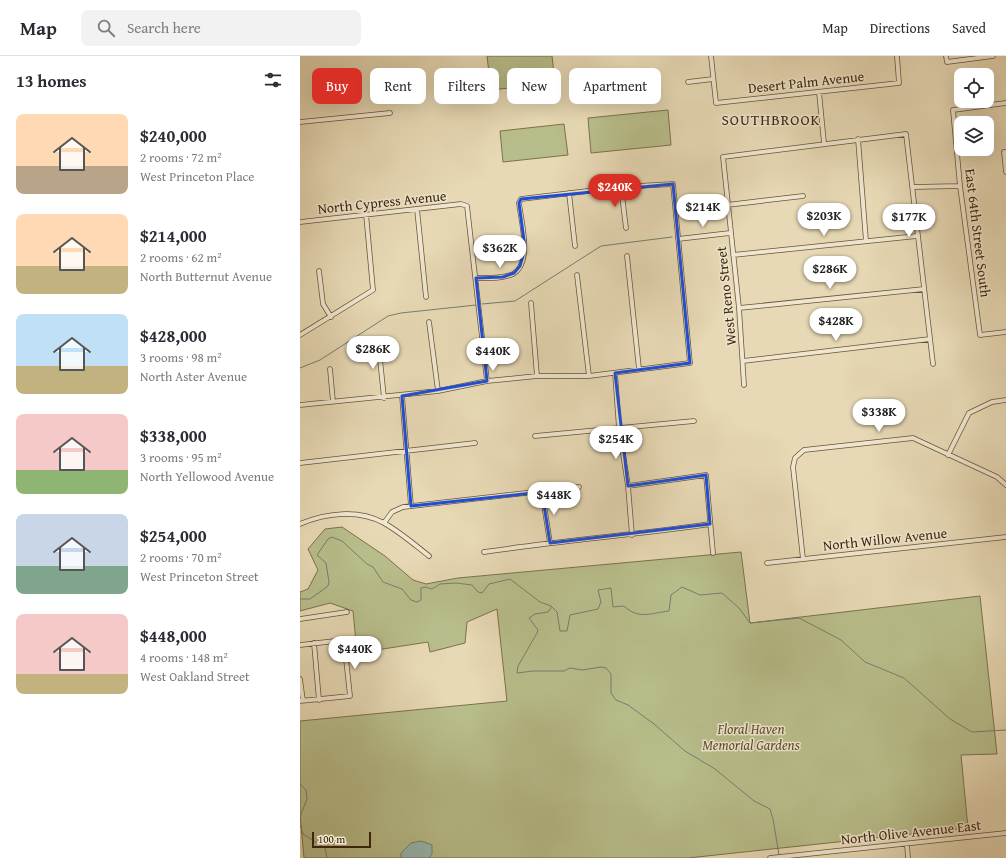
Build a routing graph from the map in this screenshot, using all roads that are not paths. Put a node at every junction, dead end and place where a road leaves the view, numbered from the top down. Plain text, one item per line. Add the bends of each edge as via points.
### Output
1 (711, 56) edge
2 (896, 56) edge
3 (946, 56) edge
4 (993, 56) edge
5 (713, 79) junction
6 (688, 82) dead end
7 (819, 92) junction
8 (1006, 103) edge
9 (390, 113) dead end
10 (300, 122) edge
11 (858, 139) junction
12 (824, 143) junction
13 (1005, 152) edge
14 (1006, 172) edge
15 (960, 186) junction
16 (621, 187) junction
17 (913, 187) junction
18 (569, 193) junction
19 (803, 196) dead end
20 (727, 205) junction
21 (417, 209) junction
22 (366, 214) junction
23 (300, 222) edge
24 (626, 228) dead end
25 (730, 233) junction
26 (917, 236) junction
27 (678, 239) junction
28 (866, 241) junction
29 (575, 246) dead end
30 (733, 254) junction
31 (627, 256) dead end
32 (319, 271) dead end
33 (577, 275) dead end
34 (476, 278) junction
35 (924, 289) junction
36 (426, 297) dead end
37 (530, 303) dead end
38 (739, 308) junction
39 (331, 317) junction
40 (429, 322) dead end
41 (1006, 332) edge
42 (300, 335) edge
43 (378, 340) dead end
44 (930, 340) junction
45 (743, 361) junction
46 (933, 364) dead end
47 (330, 369) dead end
48 (640, 369) junction
49 (615, 373) junction
50 (537, 376) junction
51 (589, 376) junction
52 (487, 380) junction
53 (744, 385) dead end
54 (438, 391) junction
55 (402, 396) junction
56 (384, 398) junction
57 (1006, 400) edge
58 (333, 402) junction
59 (300, 405) edge
60 (694, 421) dead end
61 (619, 428) junction
62 (535, 436) dead end
63 (475, 443) dead end
64 (408, 451) junction
65 (948, 455) junction
66 (300, 463) edge
67 (1006, 485) edge
68 (628, 486) junction
69 (579, 488) dead end
70 (542, 492) junction
71 (411, 506) junction
72 (384, 523) junction
73 (300, 524) edge
74 (710, 524) junction
75 (632, 535) junction
76 (1006, 537) edge
77 (550, 543) junction
78 (484, 552) dead end
79 (713, 553) dead end
80 (429, 556) dead end
81 (803, 559) junction
82 (767, 563) dead end
83 (347, 612) dead end
84 (300, 619) edge
85 (314, 643) junction
86 (300, 645) edge
87 (300, 679) edge
88 (319, 700) junction
89 (302, 701) edge
90 (1006, 833) edge
91 (907, 844) junction
92 (778, 857) edge
93 (770, 858) edge
94 (908, 858) edge

1 - 5 street
2 - 7 street, Desert Palm Avenue via 900,83
3 - 4 street via 947,62
5 - 6 street
5 - 7 street, Desert Palm Avenue via 716,103
7 - 12 street
8 - 15 street, East 64th Street South via 953,110
9 - 10 street
11 - 12 street
11 - 17 street via 906,134
11 - 28 street
12 - 20 street, West Reno Street via 723,157
13 - 14 street
15 - 17 street
15 - 41 street, East 64th Street South via 980,335
16 - 18 street
16 - 24 street
16 - 27 street via 673,184
17 - 26 street
18 - 29 street
18 - 34 street via 521,199 519,203 524,258 514,273 503,277
19 - 20 street
20 - 25 street, West Reno Street
21 - 22 street, North Cypress Avenue
21 - 34 street, North Cypress Avenue via 465,205 469,210
21 - 36 street
22 - 23 street, North Cypress Avenue
22 - 39 street via 373,290
25 - 27 street
25 - 30 street, West Reno Street
26 - 28 street
26 - 35 street
27 - 48 street via 690,363
28 - 30 street
30 - 38 street, West Reno Street
31 - 48 street
32 - 39 street via 323,304
33 - 51 street
34 - 52 street
35 - 38 street
35 - 44 street
37 - 50 street
38 - 45 street, West Reno Street
39 - 42 street
40 - 54 street
43 - 56 street
44 - 45 street
44 - 46 street
45 - 53 street, West Reno Street
47 - 58 street
48 - 49 street
49 - 51 street
49 - 61 street
50 - 51 street
50 - 52 street
52 - 54 street
54 - 55 street
55 - 56 street
55 - 64 street
56 - 58 street
57 - 65 street via 992,402 969,413
58 - 59 street
60 - 61 street
61 - 62 street
61 - 68 street
63 - 64 street
64 - 66 street
64 - 71 street
65 - 67 street via 998,477
65 - 81 street via 913,438 804,450 795,458 792,467
68 - 74 street via 706,476
68 - 75 street
69 - 70 street
70 - 71 street
70 - 77 street
71 - 72 street via 396,509
72 - 73 street via 354,514 342,514 318,517
72 - 80 street
74 - 75 street
74 - 79 street
75 - 77 street
76 - 81 street, North Willow Avenue
77 - 78 street
81 - 82 street, North Willow Avenue
83 - 84 street
85 - 86 street
85 - 88 street
85 - 88 street via 344,640 350,696
87 - 89 street
88 - 89 street
90 - 91 street, North Olive Avenue East
91 - 92 street, North Olive Avenue East
91 - 94 street
92 - 93 street, North Olive Avenue East

